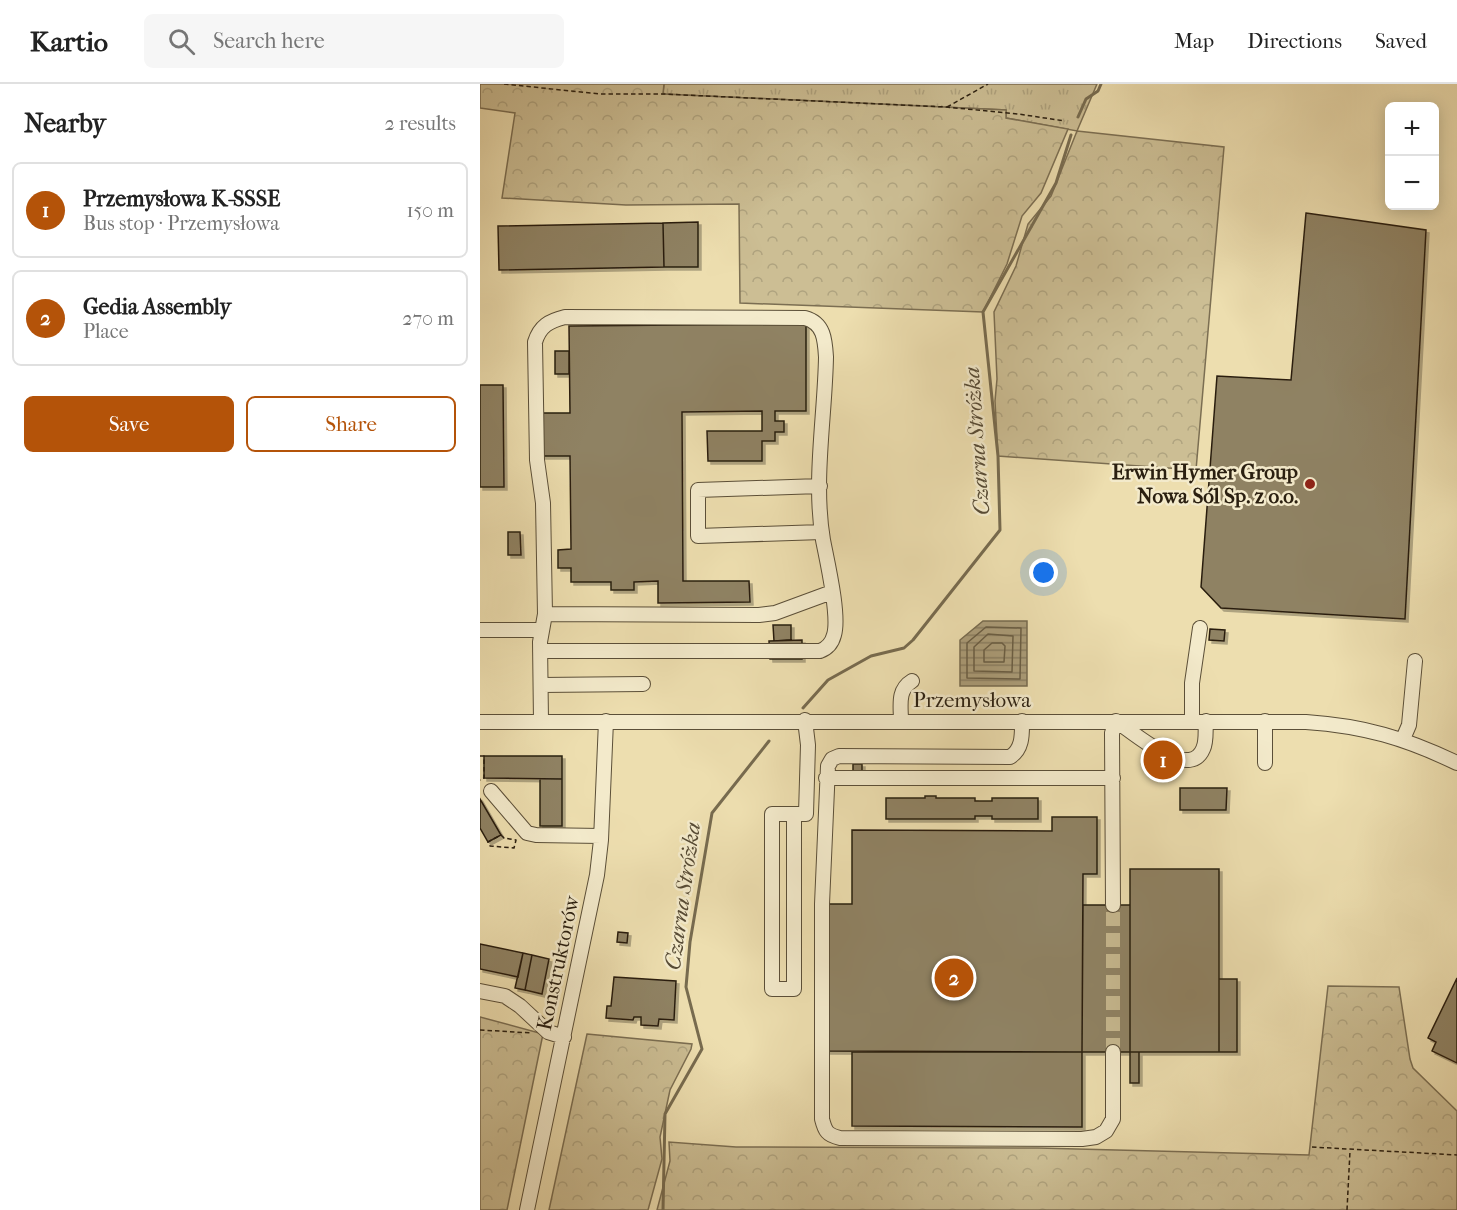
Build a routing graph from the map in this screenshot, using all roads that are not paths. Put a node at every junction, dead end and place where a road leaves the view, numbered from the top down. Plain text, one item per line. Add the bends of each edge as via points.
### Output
1 (819, 486) junction
2 (822, 532) junction
3 (832, 592) junction
4 (545, 614) junction
5 (1200, 628) dead end
6 (480, 630) edge
7 (542, 630) junction
8 (540, 651) junction
9 (1415, 661) dead end
10 (912, 681) dead end
11 (643, 684) dead end
12 (541, 685) junction
13 (805, 720) junction
14 (541, 721) junction
15 (606, 721) junction
16 (901, 721) junction
17 (1022, 721) junction
18 (1116, 721) junction
19 (1199, 721) junction
20 (1265, 721) junction
21 (480, 722) edge
22 (1403, 739) junction
23 (1457, 763) edge
24 (1265, 764) dead end
25 (826, 778) junction
26 (1113, 778) junction
27 (491, 791) dead end
28 (794, 814) junction
29 (602, 836) junction
30 (1113, 905) tunnel mouth
31 (480, 991) edge
32 (564, 1037) junction
33 (1113, 1052) tunnel mouth
34 (527, 1210) edge

1 - 2 street
1 - 2 street via 698,490 698,536
1 - 4 street via 826,357 825,338 814,320 552,320 539,329 535,342
2 - 3 street
3 - 4 street via 759,615
3 - 8 street via 835,634 826,649 820,651
4 - 7 street
5 - 19 street via 1192,683
6 - 7 street
7 - 8 street
8 - 12 street
9 - 22 street via 1409,725
10 - 16 street via 902,691
11 - 12 street
12 - 14 street
13 - 15 street, Przemysłowa
13 - 16 street, Przemysłowa
13 - 28 street via 806,814
14 - 15 street, Przemysłowa
14 - 21 street, Przemysłowa
15 - 29 street, Konstruktorów
16 - 17 street, Przemysłowa
17 - 18 street, Przemysłowa
17 - 25 street via 1020,746 1010,757 839,756 832,759
18 - 19 street, Przemysłowa
18 - 19 street via 1172,758 1186,761 1200,755 1204,748
18 - 26 street via 1112,734
19 - 20 street, Przemysłowa
20 - 22 street, Przemysłowa via 1332,723
20 - 24 street
22 - 23 street, Przemysłowa
25 - 26 street
25 - 33 street via 822,1119 830,1136 1096,1137 1106,1131 1113,1119
26 - 30 street
27 - 29 street via 527,833
28 - 28 street via 772,814 772,989 794,989
29 - 32 street, Konstruktorów
31 - 32 street via 505,996 548,1032
32 - 34 street, Konstruktorów

